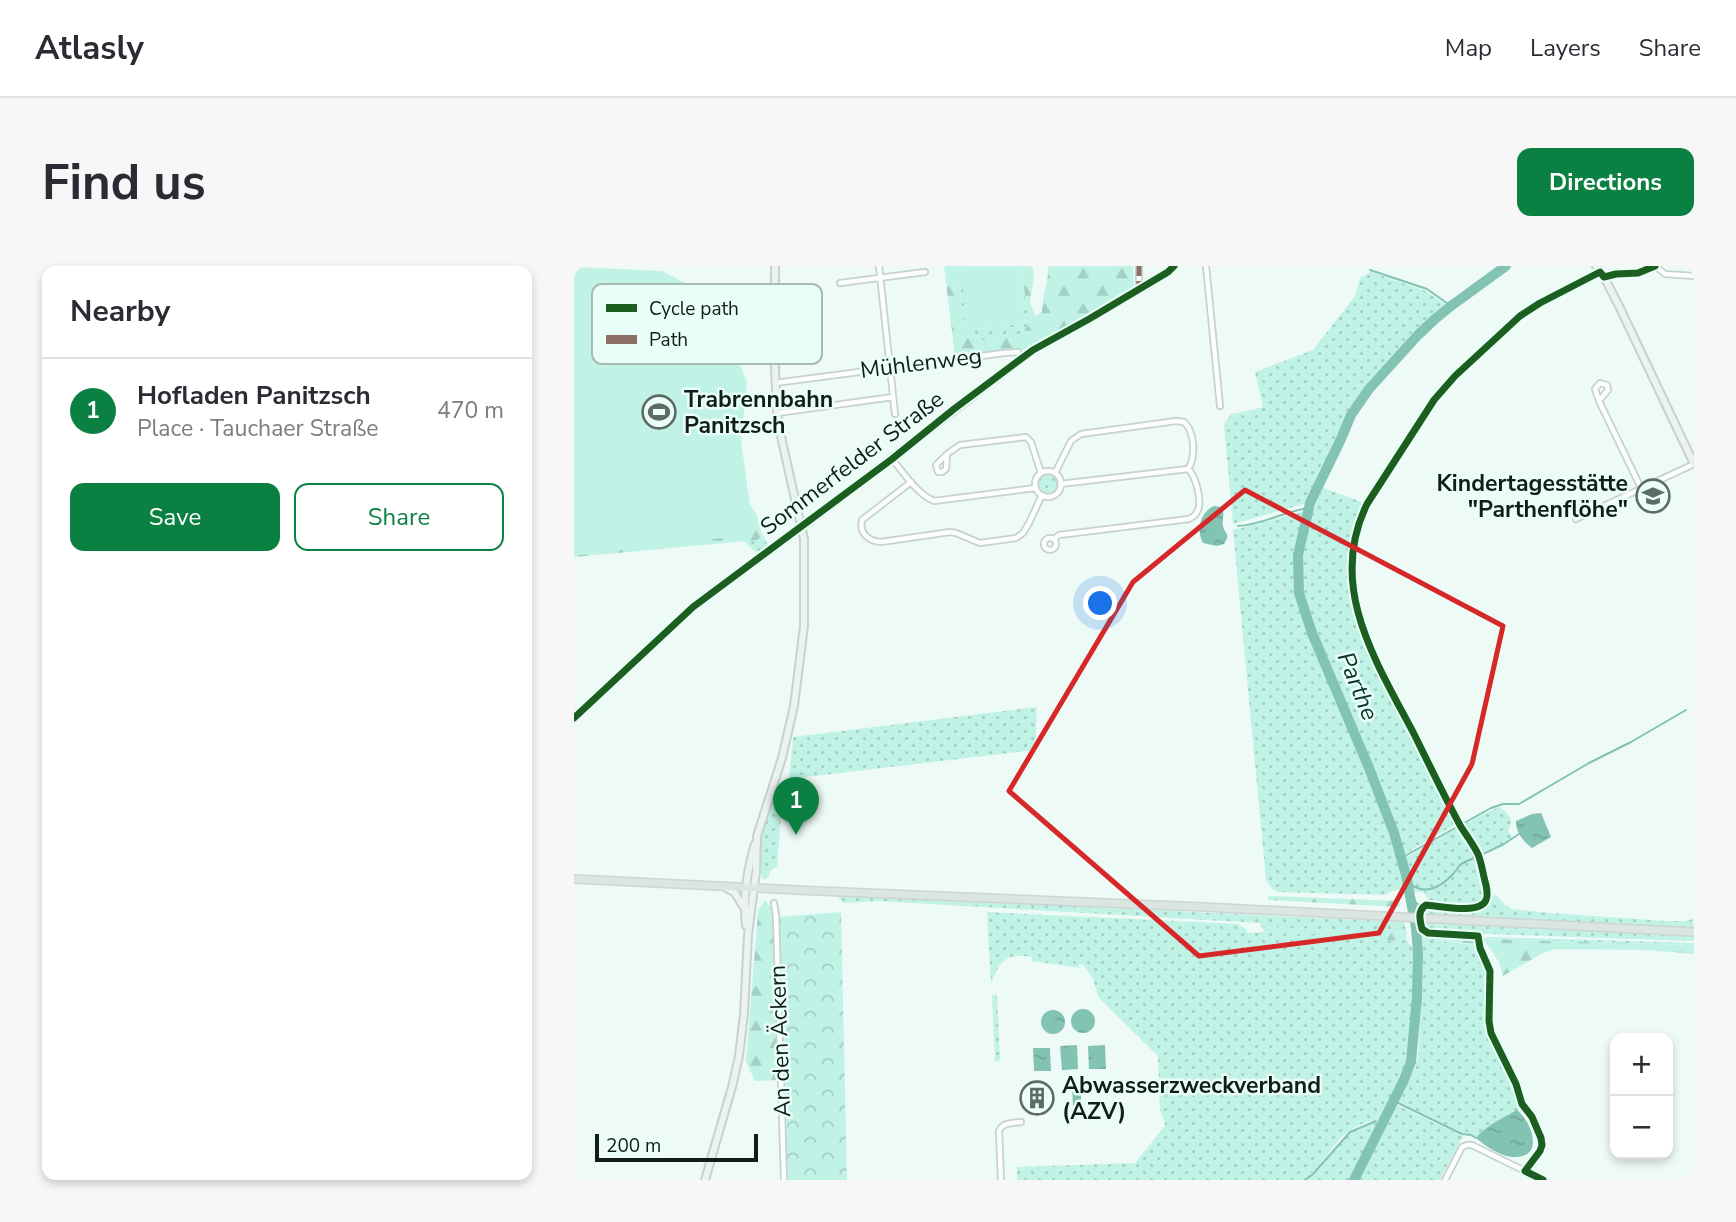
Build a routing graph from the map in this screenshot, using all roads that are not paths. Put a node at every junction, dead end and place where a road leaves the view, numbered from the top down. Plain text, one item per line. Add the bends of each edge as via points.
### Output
1 (775, 266) edge
2 (879, 266) edge
3 (1139, 266) edge
4 (1174, 266) edge
5 (1206, 266) edge
6 (1655, 266) edge
7 (1600, 271) edge
8 (925, 272) dead end
9 (1694, 276) edge
10 (881, 277) junction
11 (840, 283) dead end
12 (775, 284) edge
13 (1139, 290) junction
14 (1022, 358) junction
15 (775, 364) edge
16 (890, 367) junction
17 (775, 383) junction
18 (893, 397) junction
19 (1599, 401) dead end
20 (1220, 407) dead end
21 (777, 413) junction
22 (895, 414) dead end
23 (947, 454) dead end
24 (892, 459) junction
25 (1694, 464) edge
26 (1188, 469) junction
27 (1041, 473) junction
28 (1055, 474) junction
29 (911, 482) junction
30 (1060, 484) junction
31 (1035, 488) junction
32 (1641, 488) junction
33 (1042, 495) junction
34 (1576, 519) dead end
35 (802, 527) junction
36 (1054, 539) dead end
37 (574, 718) edge
38 (574, 878) edge
39 (724, 886) junction
40 (750, 887) junction
41 (774, 903) dead end
42 (744, 908) junction
43 (1694, 932) edge
44 (748, 935) junction
45 (1021, 1122) dead end
46 (705, 1180) edge
47 (784, 1180) edge
48 (1001, 1180) edge
49 (1445, 1180) edge
50 (1544, 1180) edge

1 - 12 street
2 - 10 street
3 - 13 street
4 - 13 street, Sommerfelder Straße
5 - 20 street
6 - 7 street via 1638,273
6 - 9 street via 1665,274
7 - 25 street
8 - 10 street
10 - 11 street
10 - 16 street
13 - 14 street, Sommerfelder Straße
14 - 16 street, Mühlenweg via 1018,352
14 - 24 street, Sommerfelder Straße
15 - 17 street
16 - 17 street, Mühlenweg
16 - 18 street
17 - 21 street
18 - 21 street
18 - 22 street
19 - 32 street
21 - 35 street
23 - 27 street via 960,445 1026,438
24 - 29 street
24 - 35 street, Sommerfelder Straße
25 - 32 street
26 - 28 street via 1194,457 1190,430 1176,421 1077,435
26 - 30 street
26 - 36 street via 1194,474 1200,505 1189,519
27 - 28 street
27 - 31 street
28 - 30 street
29 - 31 street via 934,501
29 - 33 street via 862,520 866,537 881,541 950,532 980,543 1016,538
30 - 33 street via 1054,495
31 - 33 street
32 - 34 street
35 - 37 street, Sommerfelder Straße via 693,607
35 - 40 street via 804,626 794,706 752,851
38 - 39 main road
39 - 40 main road
39 - 42 street
40 - 42 street
40 - 43 main road
40 - 44 street
41 - 47 street, An den Äckern
42 - 44 street
44 - 46 street via 739,1056
45 - 48 street via 999,1131
49 - 50 street via 1467,1144

